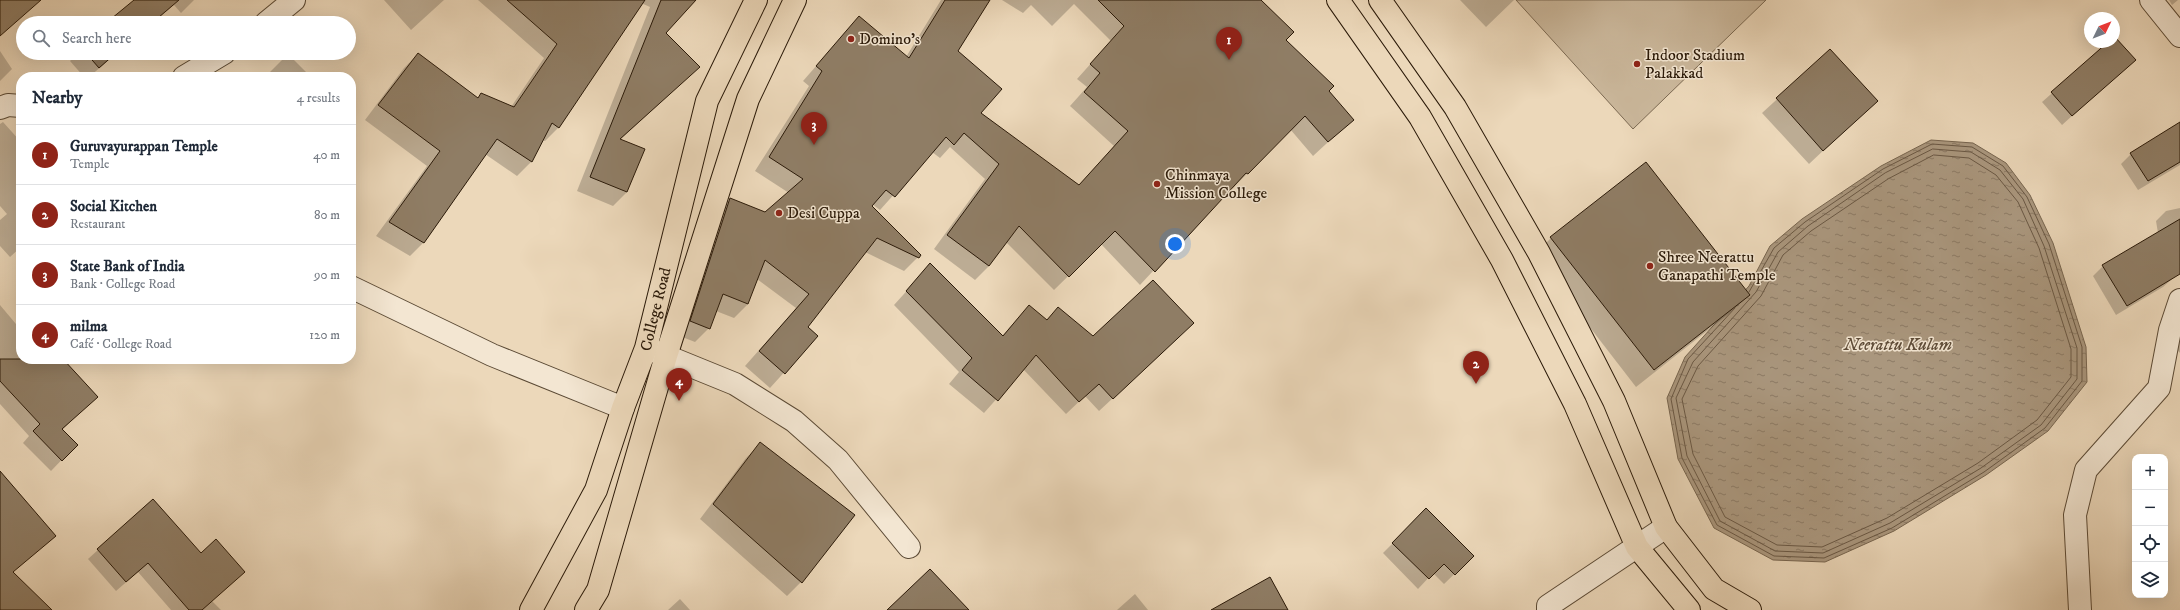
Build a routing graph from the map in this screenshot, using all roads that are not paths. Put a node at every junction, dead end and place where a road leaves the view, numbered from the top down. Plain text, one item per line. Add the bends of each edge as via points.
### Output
1 (294, 0) edge
2 (756, 0) edge
3 (795, 0) edge
4 (1338, 0) edge
5 (1380, 0) edge
6 (2151, 0) edge
7 (275, 16) edge
8 (2180, 36) edge
9 (212, 60) edge
10 (192, 72) edge
11 (16, 106) edge
12 (0, 108) edge
13 (356, 288) edge
14 (2180, 300) edge
15 (656, 352) junction
16 (623, 408) junction
17 (1666, 527) junction
18 (909, 547) dead end
19 (1637, 547) junction
20 (531, 610) edge
21 (586, 610) edge
22 (1548, 610) edge
23 (1689, 610) edge
24 (1750, 610) edge
25 (2080, 610) edge

1 - 7 street
2 - 15 main road, College Road via 707,101
3 - 15 main road, College Road via 748,99
4 - 19 main road via 1420,117 1502,260 1575,404
5 - 17 main road via 1455,107 1539,253 1614,400
6 - 8 street
9 - 10 street
11 - 12 street
13 - 16 street via 492,355
14 - 25 street via 2170,330 2159,388 2086,470 2074,515
15 - 16 main road, College Road
15 - 18 street via 735,384 794,421 838,460
15 - 21 main road, College Road via 598,590
16 - 20 main road, College Road via 596,490
17 - 19 street
17 - 24 main road via 1714,589
19 - 22 street via 1548,606
19 - 23 main road

